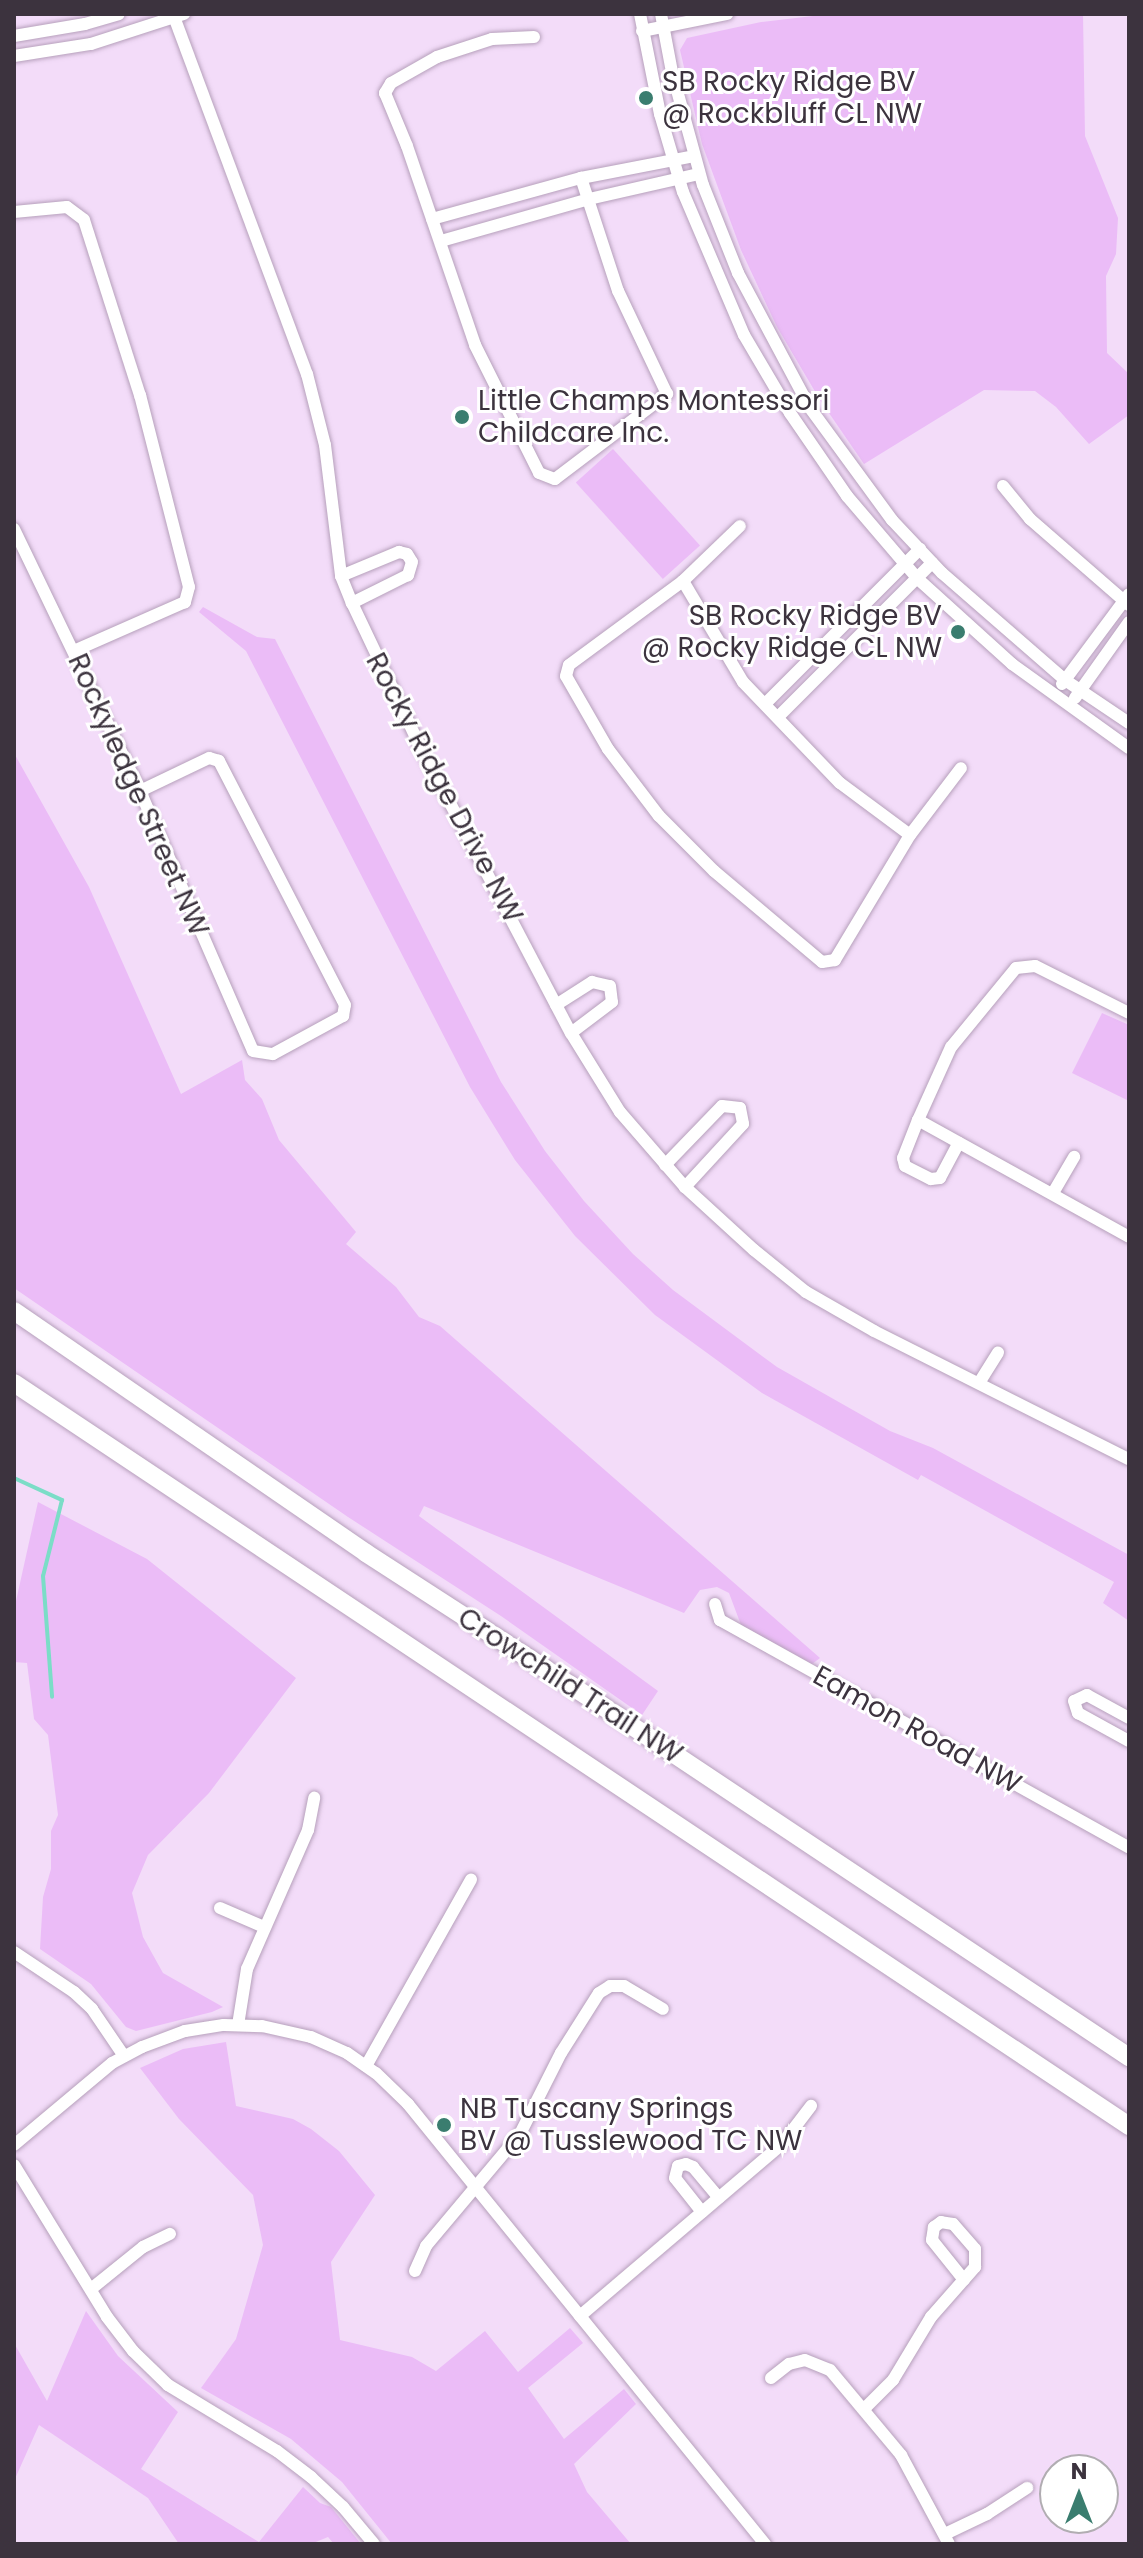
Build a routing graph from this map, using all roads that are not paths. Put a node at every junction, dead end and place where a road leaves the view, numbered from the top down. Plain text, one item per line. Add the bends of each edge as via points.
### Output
1 (119, 14) edge
2 (640, 14) edge
3 (727, 14) edge
4 (177, 15) edge
5 (662, 21) edge
6 (642, 31) junction
7 (14, 36) edge
8 (534, 37) dead end
9 (14, 56) edge
10 (694, 156) junction
11 (673, 160) junction
12 (699, 174) junction
13 (581, 178) junction
14 (679, 180) junction
15 (589, 199) junction
16 (14, 212) edge
17 (432, 219) junction
18 (441, 241) junction
19 (1003, 486) dead end
20 (740, 526) dead end
21 (14, 529) edge
22 (920, 549) junction
23 (932, 563) junction
24 (904, 565) junction
25 (341, 576) junction
26 (918, 579) junction
27 (683, 581) junction
28 (1127, 600) edge
29 (352, 603) junction
30 (1129, 622) edge
31 (74, 651) junction
32 (1065, 680) junction
33 (1080, 691) junction
34 (1053, 697) junction
35 (766, 703) junction
36 (1069, 707) junction
37 (778, 717) junction
38 (1129, 723) edge
39 (1129, 748) edge
40 (961, 768) dead end
41 (140, 791) junction
42 (910, 835) junction
43 (556, 1005) junction
44 (1129, 1013) edge
45 (571, 1033) junction
46 (918, 1120) junction
47 (959, 1143) junction
48 (1074, 1157) dead end
49 (665, 1165) junction
50 (685, 1187) junction
51 (1053, 1193) junction
52 (1129, 1237) edge
53 (14, 1311) edge
54 (998, 1352) dead end
55 (14, 1383) edge
56 (979, 1383) junction
57 (14, 1397) edge
58 (1129, 1459) edge
59 (129, 1462) junction
60 (715, 1604) dead end
61 (1129, 1718) edge
62 (1129, 1741) edge
63 (314, 1798) dead end
64 (1129, 1848) edge
65 (471, 1880) dead end
66 (220, 1908) dead end
67 (264, 1927) junction
68 (14, 1952) edge
69 (663, 2009) dead end
70 (238, 2025) junction
71 (124, 2056) junction
72 (1129, 2057) edge
73 (366, 2066) junction
74 (811, 2106) dead end
75 (1129, 2126) edge
76 (14, 2145) edge
77 (14, 2165) edge
78 (476, 2188) junction
79 (719, 2198) junction
80 (702, 2212) junction
81 (170, 2234) dead end
82 (415, 2271) dead end
83 (964, 2280) junction
84 (91, 2289) junction
85 (580, 2316) junction
86 (771, 2378) dead end
87 (865, 2408) junction
88 (1027, 2488) dead end
89 (947, 2539) edge
90 (374, 2544) edge
91 (765, 2544) edge

1 - 7 street
2 - 6 street
3 - 5 street
4 - 9 street via 91,44
4 - 25 street, Rocky Ridge Drive NW via 307,374 325,445
5 - 6 street
5 - 10 street
6 - 11 street
8 - 17 street via 492,39 437,57 391,83 385,93
10 - 11 street
10 - 12 street
11 - 13 street
11 - 14 street
12 - 14 street
12 - 22 street via 738,273 785,367 844,458
13 - 15 street
13 - 17 street
14 - 15 street
14 - 24 street via 718,279 765,373 838,484
15 - 18 street
15 - 18 street via 618,291 667,394 555,479 539,473 475,345
16 - 31 street via 67,207 84,220 140,395 189,587 185,602
17 - 18 street
19 - 28 street via 1030,519
20 - 27 street
21 - 31 street, Rockyledge Street NW
22 - 23 street
22 - 24 street
23 - 26 street
23 - 32 street
24 - 26 street
24 - 35 street
25 - 29 street, Rocky Ridge Drive NW
25 - 29 street via 399,552 412,562 408,575
26 - 34 street
26 - 37 street
27 - 35 street via 743,682
27 - 42 street via 569,665 566,676 608,749 659,816 714,871 822,962 835,960
28 - 32 street
29 - 43 street, Rocky Ridge Drive NW via 418,742
30 - 33 street
31 - 41 street, Rockyledge Street NW
32 - 33 street
32 - 34 street
33 - 36 street
33 - 38 street
34 - 36 street
35 - 37 street
36 - 39 street
37 - 42 street via 840,783
40 - 42 street
41 - 41 street, Rockyledge Street NW via 209,758 219,761 345,1005 343,1016 273,1054 253,1051
43 - 45 street, Rocky Ridge Drive NW
43 - 45 street via 592,982 610,986 612,1002
44 - 46 street via 1035,966 1016,968 951,1047
45 - 49 street, Rocky Ridge Drive NW via 620,1112
46 - 47 street
46 - 47 street via 903,1158 905,1166 940,1178
47 - 51 street
48 - 51 street
49 - 50 street, Rocky Ridge Drive NW
49 - 50 street via 722,1106 740,1108 743,1124
50 - 56 street, Rocky Ridge Drive NW via 806,1292
51 - 52 street
53 - 72 highway, Crowchild Trail NW via 366,1553
54 - 56 street
55 - 59 highway, Crowchild Trail NW
56 - 58 street, Rocky Ridge Drive NW
57 - 59 highway via 103,1454
59 - 75 highway, Crowchild Trail NW
60 - 64 street, Eamon Road NW via 720,1620
61 - 62 street via 1087,1695 1074,1701 1078,1713
63 - 67 street via 308,1830
65 - 73 street
66 - 67 street
67 - 70 street via 247,1969
68 - 71 street via 92,2009
69 - 78 street via 624,1986 599,1993 520,2134
70 - 71 street via 185,2031
70 - 73 street via 311,2037
71 - 76 street
73 - 78 street via 408,2104
74 - 79 street via 793,2134
77 - 84 street
78 - 82 street via 426,2246
78 - 85 street
79 - 80 street
79 - 80 street via 693,2167 678,2166 677,2182
80 - 85 street
81 - 84 street via 143,2247
83 - 83 street via 975,2267 975,2249 953,2224 941,2222 934,2227 932,2240
83 - 87 street via 927,2324 893,2380
84 - 90 street via 127,2344 168,2385 294,2464 343,2507
85 - 91 street
86 - 87 street via 789,2364 812,2360 830,2370
87 - 89 street via 918,2481
88 - 89 street

